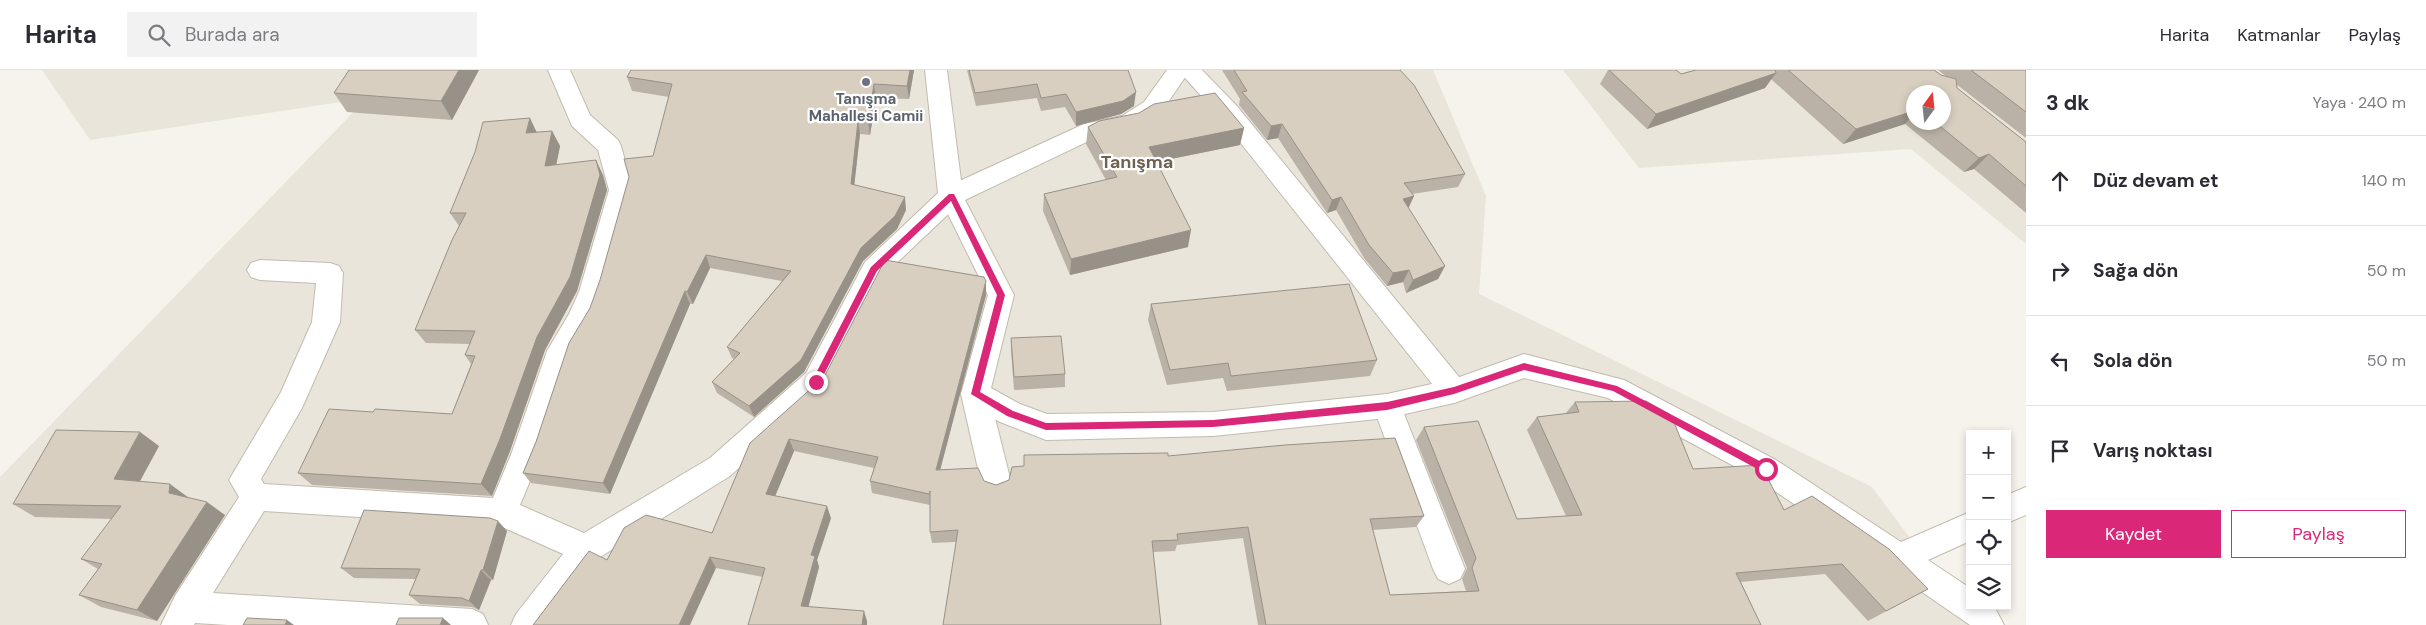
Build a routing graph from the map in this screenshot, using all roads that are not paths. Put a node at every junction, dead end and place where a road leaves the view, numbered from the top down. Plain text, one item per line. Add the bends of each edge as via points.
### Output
1 (559, 70) edge
2 (936, 70) edge
3 (1179, 70) edge
4 (1189, 70) edge
5 (952, 196) junction
6 (260, 270) dead end
7 (1454, 390) junction
8 (975, 394) junction
9 (1387, 406) junction
10 (996, 482) dead end
11 (256, 497) junction
12 (2026, 501) edge
13 (2011, 507) edge
14 (502, 512) junction
15 (1966, 528) edge
16 (586, 549) junction
17 (1899, 558) junction
18 (1449, 569) dead end
19 (181, 616) edge
20 (1985, 620) edge
21 (472, 625) edge
22 (527, 625) edge

1 - 14 street via 580,120 609,146 621,190 592,292 581,320 561,351 527,452
2 - 5 street
3 - 5 street via 1152,108 1128,124 1092,130
4 - 7 street via 1228,111
5 - 8 street via 1001,295
5 - 16 street via 874,269 816,382 720,467
6 - 11 street via 330,273 326,322 292,399 244,480
7 - 9 street
7 - 17 street via 1524,366 1614,388 1766,469
8 - 9 street via 1046,427 1213,424
8 - 10 street
9 - 18 street
11 - 14 street
11 - 19 street
12 - 13 street
14 - 16 street
15 - 17 street
16 - 22 street
17 - 20 street
19 - 21 street

